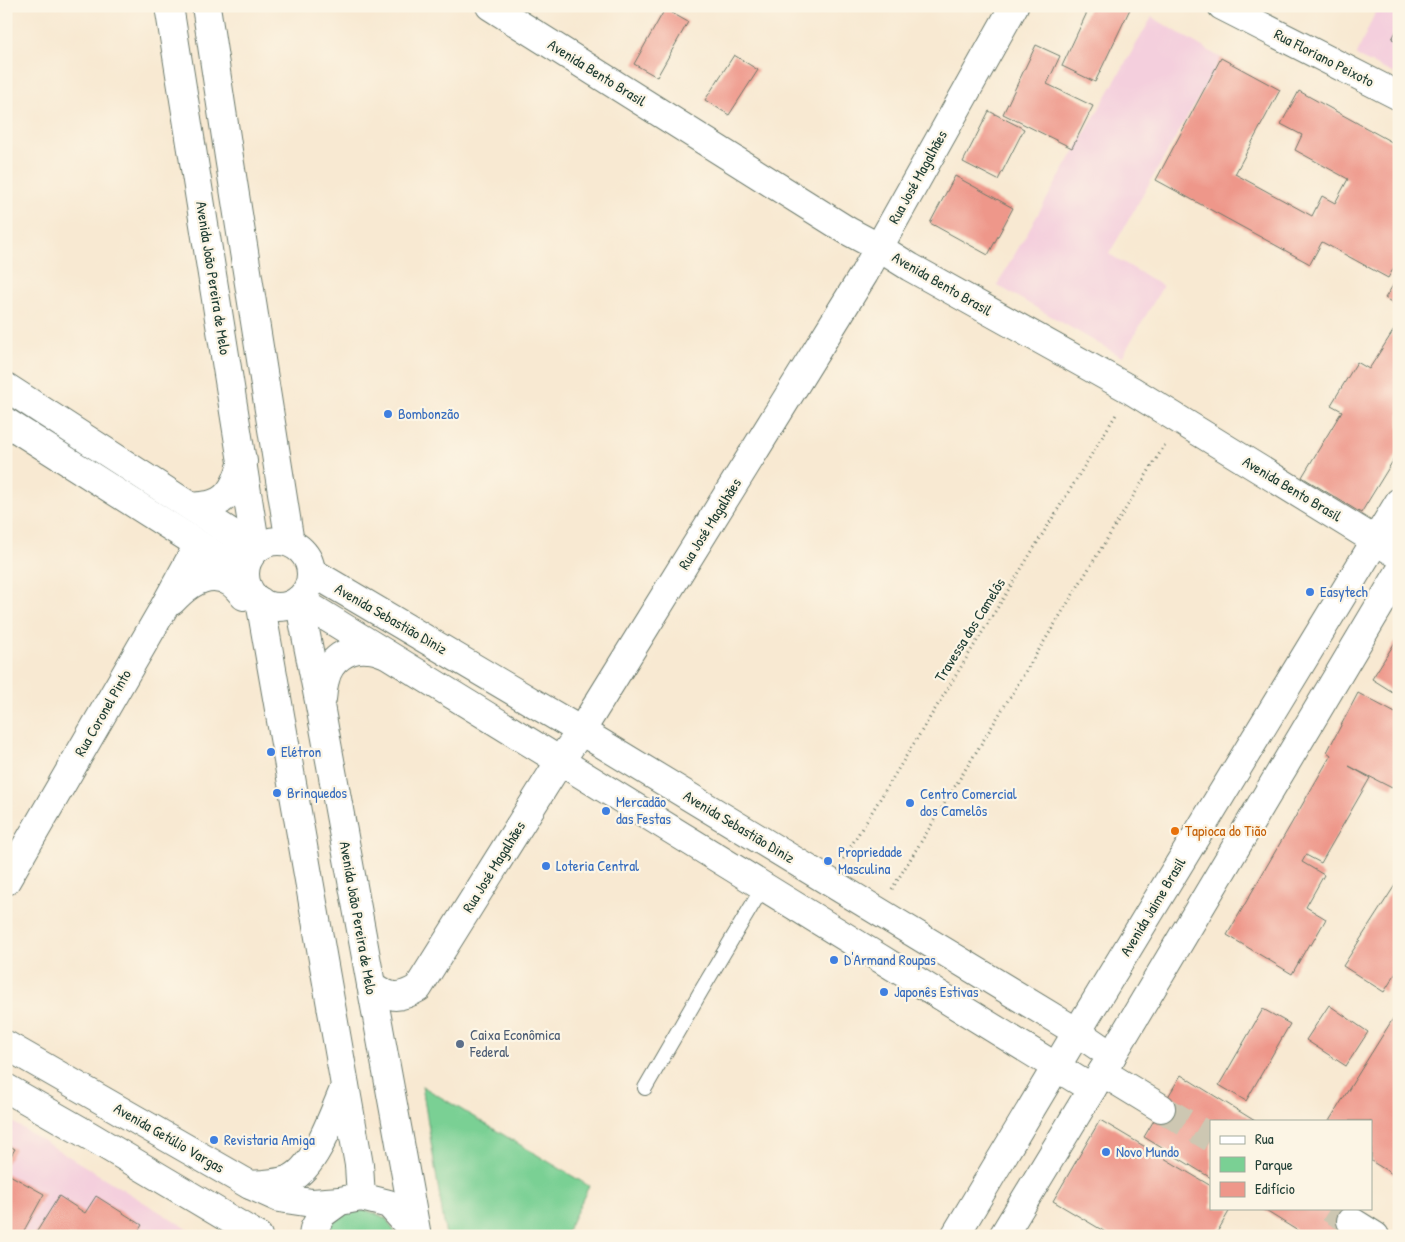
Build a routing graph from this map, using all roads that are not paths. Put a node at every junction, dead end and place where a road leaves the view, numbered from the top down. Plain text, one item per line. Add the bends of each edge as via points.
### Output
1 (169, 6) edge
2 (206, 6) edge
3 (490, 6) edge
4 (1014, 6) edge
5 (1222, 6) edge
6 (1399, 96) edge
7 (878, 247) junction
8 (6, 387) edge
9 (6, 422) edge
10 (243, 461) junction
11 (1399, 502) edge
12 (192, 506) junction
13 (1376, 540) junction
14 (290, 542) junction
15 (198, 545) junction
16 (256, 549) junction
17 (1399, 555) edge
18 (312, 572) junction
19 (1399, 573) edge
20 (245, 574) junction
21 (299, 600) junction
22 (260, 601) junction
23 (162, 611) junction
24 (267, 647) junction
25 (384, 652) junction
26 (321, 711) junction
27 (582, 731) junction
28 (560, 761) junction
29 (6, 881) edge
30 (763, 887) junction
31 (371, 985) junction
32 (1077, 1032) junction
33 (6, 1045) edge
34 (1056, 1066) junction
35 (1102, 1072) junction
36 (345, 1087) junction
37 (6, 1088) edge
38 (645, 1088) dead end
39 (1162, 1108) tunnel mouth
40 (250, 1185) junction
41 (351, 1199) junction
42 (1351, 1221) tunnel mouth
43 (258, 1236) edge
44 (313, 1236) edge
45 (412, 1236) edge
46 (417, 1236) edge
47 (955, 1236) edge
48 (1003, 1236) edge
49 (1375, 1236) edge

1 - 10 street, Avenida João Pereira de Melo
2 - 14 street
3 - 7 street, Avenida Bento Brasil
4 - 7 street, Rua José Magalhães
5 - 6 street, Rua Floriano Peixoto
7 - 13 street, Avenida Bento Brasil via 1131,390
7 - 27 street, Rua José Magalhães
8 - 12 street
9 - 15 street
10 - 12 street via 226,498 212,504
10 - 16 street, Avenida João Pereira de Melo
11 - 13 street, Avenida Jaime Brasil
12 - 16 street
13 - 17 street, Avenida Bento Brasil
13 - 32 street, Avenida Jaime Brasil
14 - 16 street via 272,541
14 - 18 street via 303,551
15 - 20 street
15 - 23 street, Rua Coronel Pinto
16 - 20 street via 247,563
18 - 21 street via 306,592
18 - 27 street, Avenida Sebastião Diniz
19 - 35 street
20 - 22 street via 252,594
21 - 22 street via 280,607
21 - 25 street, Avenida Sebastião Diniz
21 - 26 street, Avenida João Pereira de Melo
22 - 24 street
23 - 24 street via 195,581 218,577 230,582 244,596
23 - 29 street, Rua Coronel Pinto
24 - 36 street
25 - 26 street via 354,650 340,656 325,678
25 - 28 street, Avenida Sebastião Diniz
26 - 31 street, Avenida João Pereira de Melo
27 - 28 street, Rua José Magalhães
27 - 32 street, Avenida Sebastião Diniz
28 - 30 street, Avenida Sebastião Diniz
28 - 31 street, Rua José Magalhães via 418,988 400,997 380,992
30 - 34 street, Avenida Sebastião Diniz
30 - 38 lane
31 - 46 street, Avenida João Pereira de Melo
32 - 34 street, Avenida Jaime Brasil
32 - 35 street, Avenida Sebastião Diniz
33 - 40 street, Avenida Getúlio Vargas
34 - 35 street, Avenida Sebastião Diniz
34 - 47 street, Avenida Jaime Brasil
35 - 39 street
35 - 48 street
36 - 40 street via 322,1140 305,1168 292,1178
36 - 41 street via 359,1165
37 - 43 street
40 - 41 street, Avenida Getúlio Vargas via 279,1198 312,1204
41 - 44 street via 322,1214
41 - 45 street, Avenida Getúlio Vargas via 390,1204 407,1224
42 - 49 street

